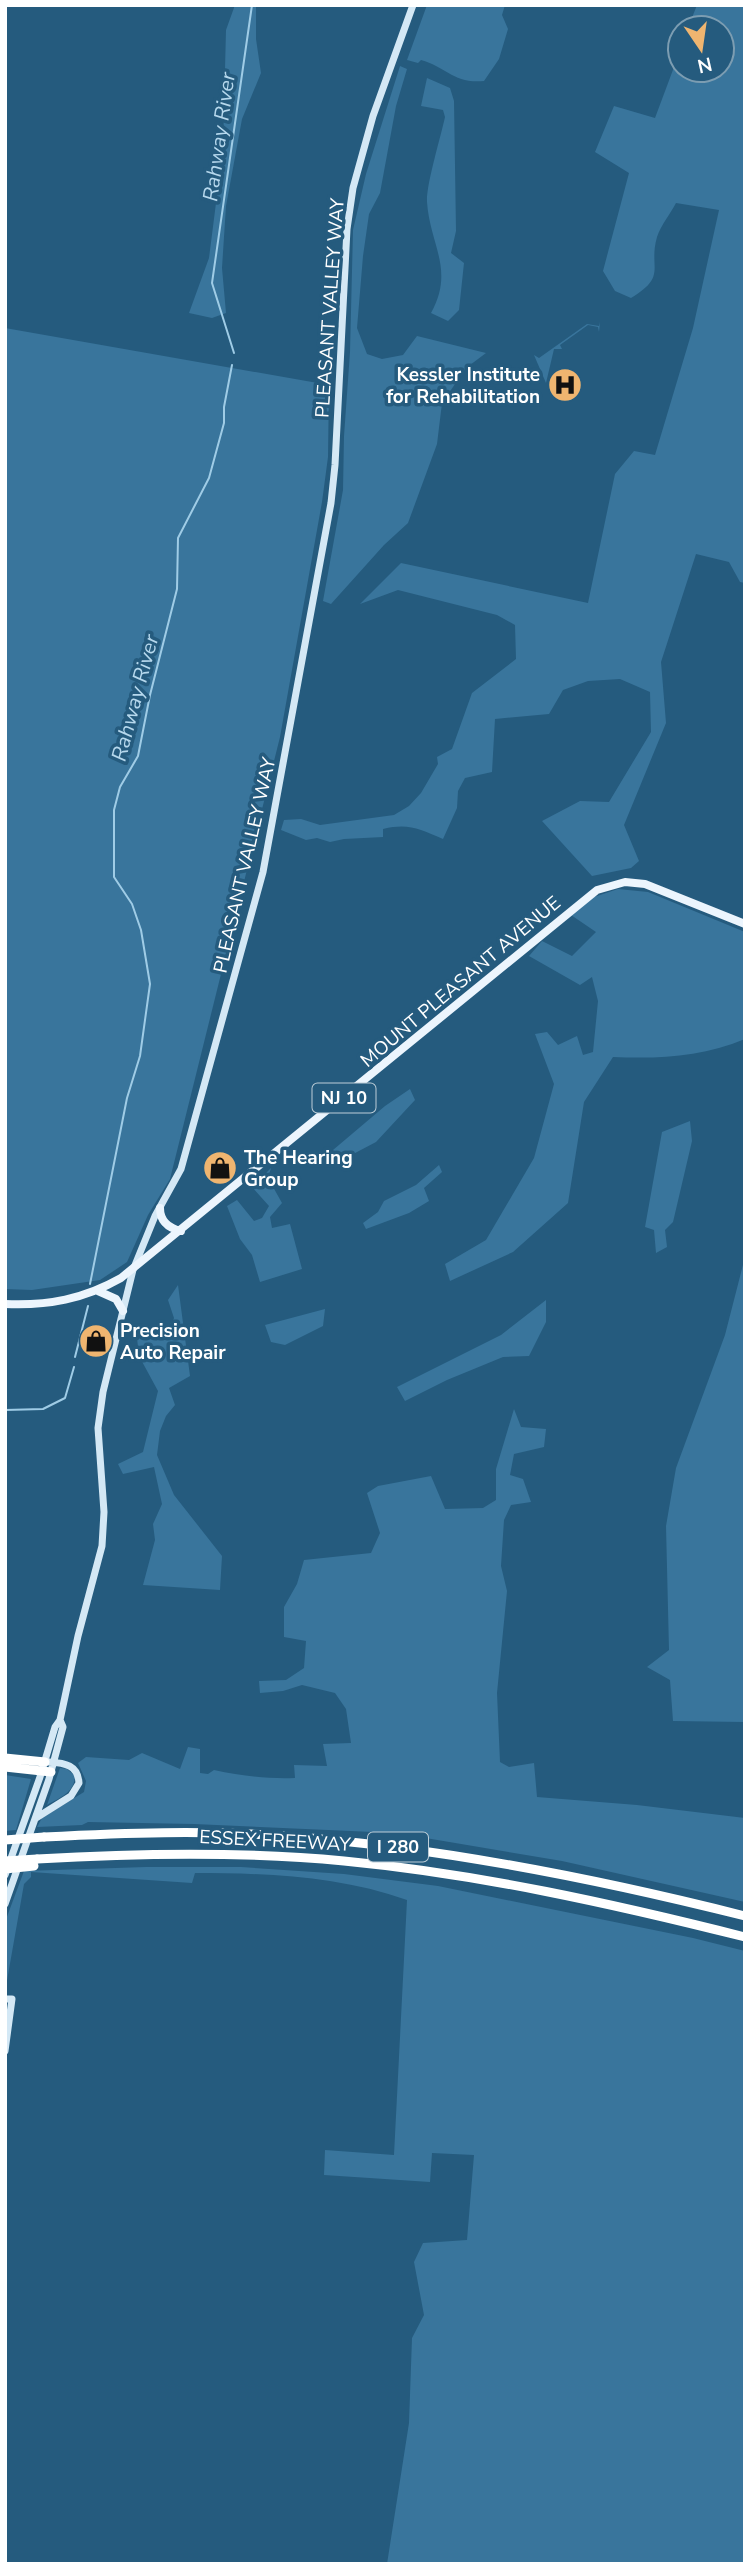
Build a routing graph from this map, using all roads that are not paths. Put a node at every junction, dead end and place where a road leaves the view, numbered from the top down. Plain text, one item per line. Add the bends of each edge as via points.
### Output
1 (413, 5) edge
2 (745, 924) edge
3 (160, 1208) junction
4 (181, 1231) junction
5 (134, 1270) junction
6 (98, 1291) junction
7 (5, 1304) edge
8 (123, 1311) junction
9 (5, 1758) edge
10 (48, 1767) junction
11 (5, 1768) edge
12 (35, 1819) junction
13 (5, 1840) edge
14 (5, 1861) edge
15 (36, 1862) junction
16 (5, 1869) edge
17 (5, 1875) edge
18 (5, 1903) edge
19 (745, 1916) edge
20 (745, 1937) edge
21 (8, 1999) edge
22 (8, 2008) edge
23 (5, 2051) edge

1 - 3 main road, PLEASANT VALLEY WAY via 353,188 331,503 268,849 187,1148
2 - 4 main road, MOUNT PLEASANT AVENUE / NJ 10 via 645,884 625,882 597,890
3 - 4 main road via 163,1221
3 - 5 main road, PLEASANT VALLEY WAY
4 - 5 main road, MOUNT PLEASANT AVENUE / NJ 10
5 - 6 main road, MOUNT PLEASANT AVENUE / NJ 10
5 - 8 main road, PLEASANT VALLEY WAY
6 - 7 main road, MOUNT PLEASANT AVENUE / NJ 10 via 60,1302
6 - 8 main road via 116,1299
8 - 10 main road, PLEASANT VALLEY WAY via 100,1407 102,1546
9 - 10 highway
10 - 11 highway
10 - 12 main road, PLEASANT VALLEY WAY
10 - 12 main road via 66,1764 73,1768 79,1776 78,1787
10 - 17 main road, PLEASANT VALLEY WAY
12 - 18 main road, PLEASANT VALLEY WAY
13 - 19 highway, ESSEX FREEWAY / I 280, bridge via 198,1833 380,1845 542,1871
14 - 15 highway, ESSEX FREEWAY / I 280, bridge
15 - 16 highway, bridge
15 - 20 highway, ESSEX FREEWAY / I 280 via 215,1853 389,1866 527,1889
21 - 22 main road
22 - 23 main road

